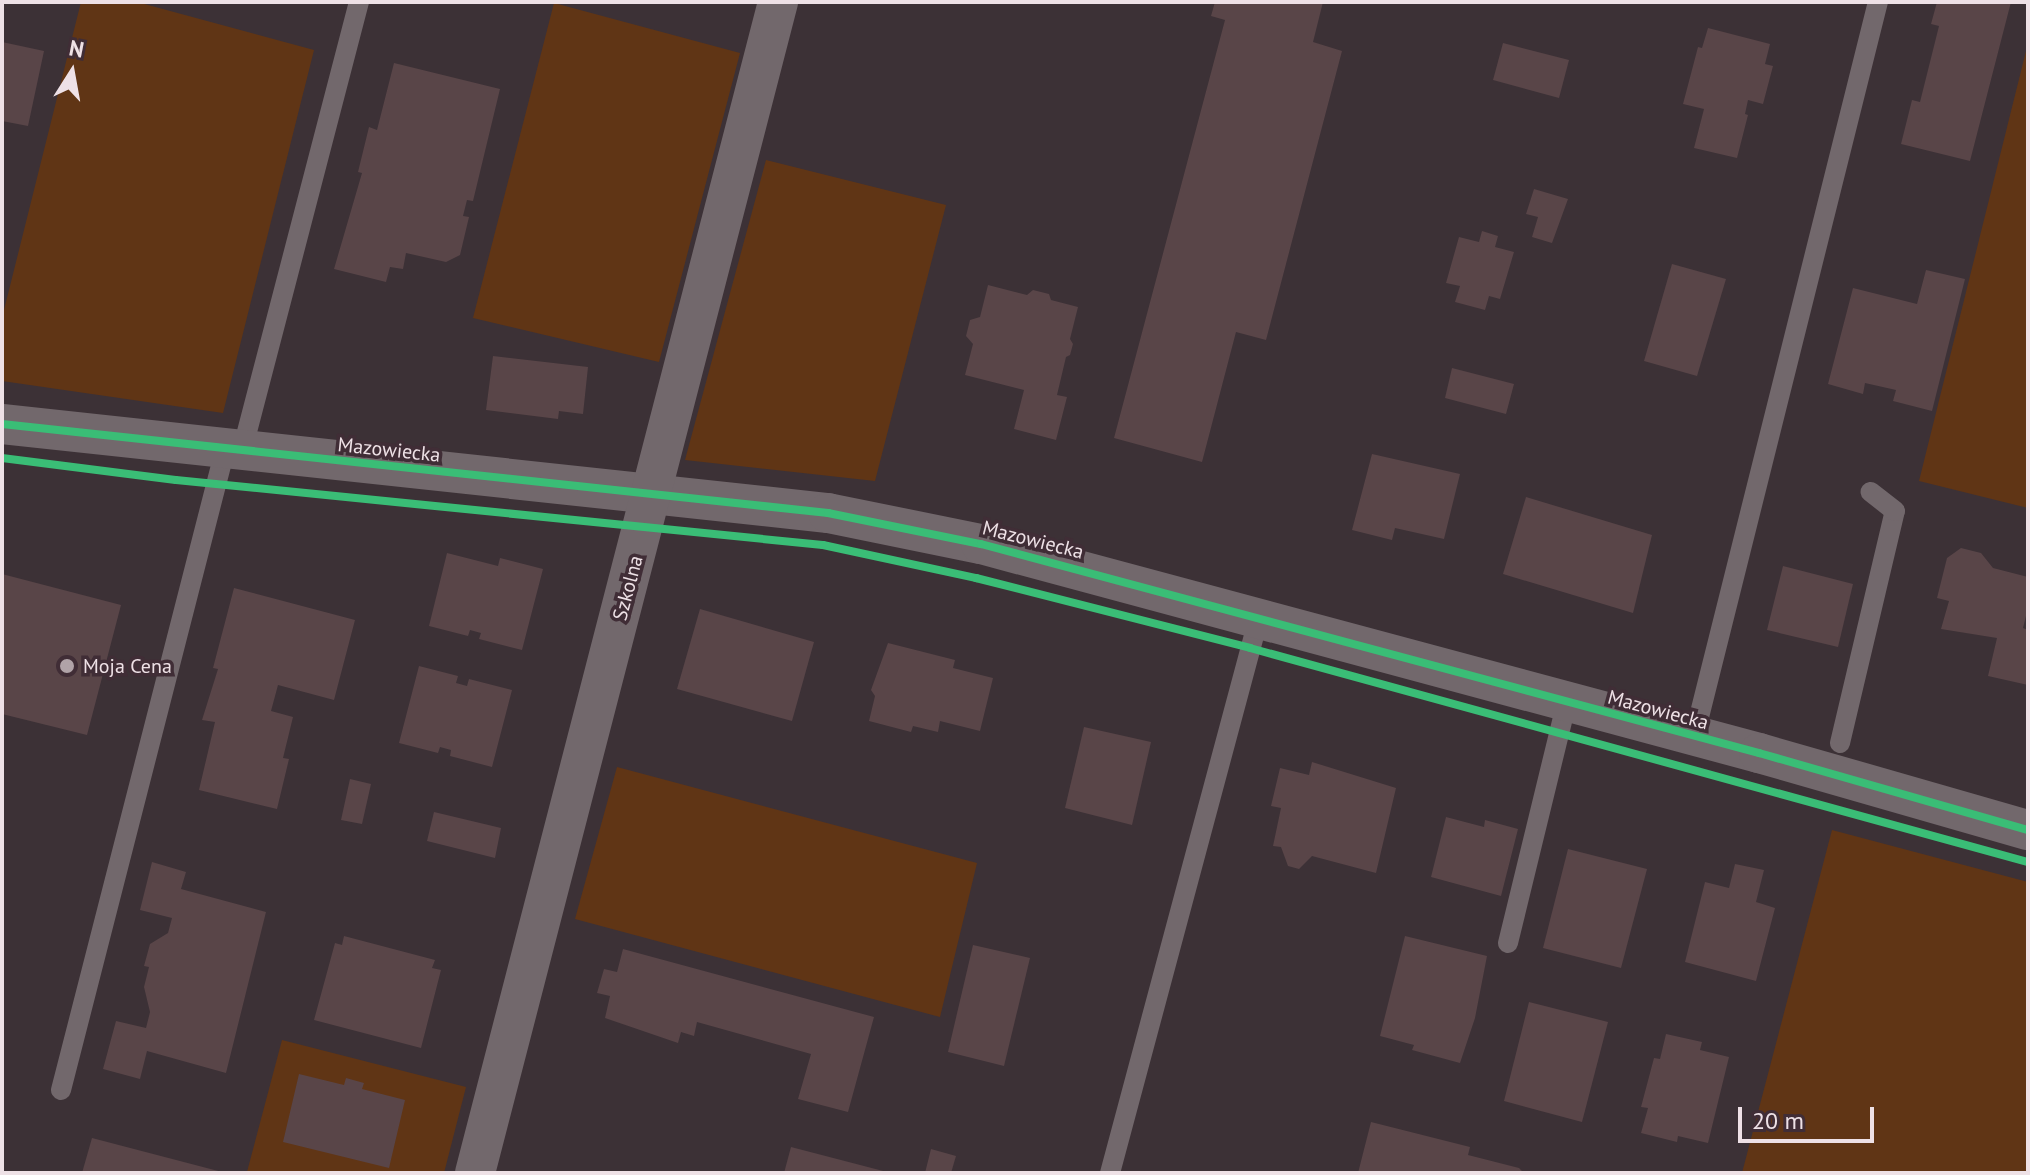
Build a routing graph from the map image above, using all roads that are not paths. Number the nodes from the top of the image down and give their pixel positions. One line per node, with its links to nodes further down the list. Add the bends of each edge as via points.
1 (359, 2): 5 (lane)
2 (778, 2): 7 (street, Szkolna)
3 (1878, 2): 10 (lane)
4 (2, 424): 5 (street, Mazowiecka)
5 (233, 450): 7 (street, Mazowiecka); 14 (lane)
6 (1871, 492): 11 (lane, via 1895,511)
7 (652, 493): 8 (street, Mazowiecka, via 828,513 981,544); 15 (street, Szkolna)
8 (1259, 617): 9 (street, Mazowiecka); 16 (lane)
9 (1567, 701): 10 (street, Mazowiecka); 13 (lane)
10 (1694, 737): 12 (street, Mazowiecka)
11 (1840, 743)
12 (2028, 830)
13 (1508, 943)
14 (61, 1090)
15 (475, 1173)
16 (1110, 1173)

